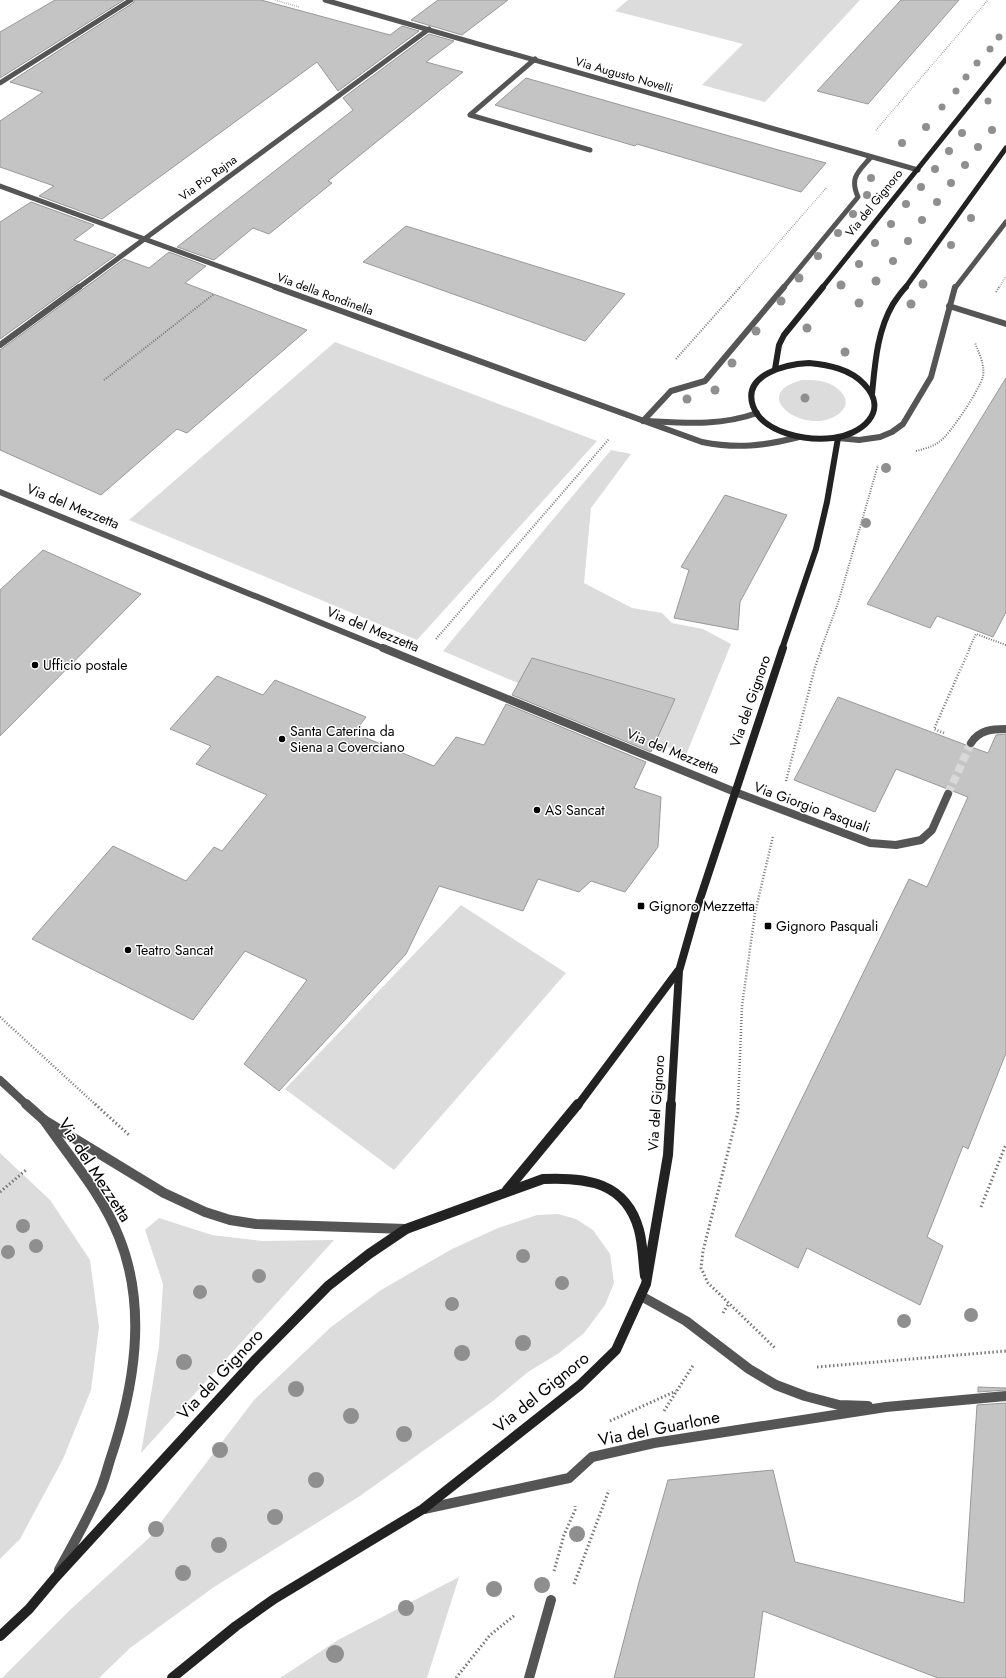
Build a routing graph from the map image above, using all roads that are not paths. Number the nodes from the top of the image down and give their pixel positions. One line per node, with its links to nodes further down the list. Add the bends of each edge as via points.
1 (131, 0): 7 (street)
2 (325, 0): 3 (street, Via Augusto Novelli)
3 (333, 1): 4 (street, Via Augusto Novelli)
4 (429, 29): 5 (street, Via Augusto Novelli); 14 (street, Via Pio Rajna)
5 (535, 59): 9 (street, via 470,115); 10 (street, Via Augusto Novelli)
6 (1006, 59): 11 (main road, Via del Gignoro)
7 (0, 83)
8 (1006, 148): 19 (main road, via 893,304 878,344)
9 (590, 150)
10 (871, 157): 11 (street, Via Augusto Novelli); 21 (street, Via del Gignoro, via 854,178 853,187 858,197 705,381 671,391)
11 (918, 170): 18 (main road, Via del Gignoro, via 784,335 779,345)
12 (0, 186): 14 (street, Via della Rondinella)
13 (1006, 222): 15 (street, via 959,282)
14 (144, 239): 17 (street, Via Pio Rajna); 21 (street, Via della Rondinella)
15 (950, 306): 16 (street); 23 (street, via 931,377 903,424 880,437 859,440)
16 (1006, 324)
17 (0, 345)
18 (775, 369): 19 (main road, via 800,364 829,366 854,376 863,382); 20 (main road, via 763,376 753,387 752,404)
19 (872, 394): 23 (main road, via 875,410 869,422 856,432)
20 (757, 413): 21 (street, Via della Rondinella, via 740,420 714,424); 22 (main road, via 778,430)
21 (643, 421): 22 (street, Via della Rondinella, via 681,437 721,447 769,445)
22 (799, 437): 23 (main road)
23 (838, 438): 27 (main road, Via del Gignoro, via 816,550)
24 (0, 492): 27 (street, Via del Mezzetta)
25 (1006, 729): 26 (street, via 982,732 974,736)
26 (971, 743)
27 (735, 792): 28 (street, Via Giorgio Pasquali, via 870,842 896,845 921,840 932,830); 29 (main road, Via del Gignoro)
28 (948, 794)
29 (679, 970): 32 (main road, Via del Gignoro, via 589,1091); 34 (main road, Via del Gignoro, via 668,1155)
30 (0, 1080): 31 (street, Via del Mezzetta)
31 (44, 1120): 33 (street, Via del Mezzetta, via 164,1193 205,1212 230,1220 283,1225); 39 (street, Via del Mezzetta, via 102,1204 120,1237 131,1270 135,1302 135,1334 130,1381 118,1439 97,1497)
32 (506, 1191): 33 (main road, Via del Gignoro); 34 (main road, Via del Gignoro, via 543,1179 566,1178 602,1185 623,1198 634,1216 639,1231)
33 (406, 1229): 39 (main road, Via del Gignoro, via 328,1286 256,1359)
34 (646, 1284): 35 (main road, Via del Gignoro)
35 (641, 1296): 37 (street, Via del Guarlone, via 686,1321 749,1369 776,1385 839,1405); 38 (main road, Via del Gignoro, via 616,1350 601,1365 580,1385)
36 (1006, 1396): 37 (street, Via del Guarlone)
37 (886, 1407): 38 (street, Via del Guarlone, via 654,1443 592,1457 570,1478)
38 (423, 1509): 42 (main road, Via del Gignoro, via 274,1599)
39 (55, 1578): 41 (main road, Via del Gignoro, via 29,1609)
40 (551, 1600): 43 (street)
41 (0, 1636)
42 (172, 1678)
43 (529, 1678)

